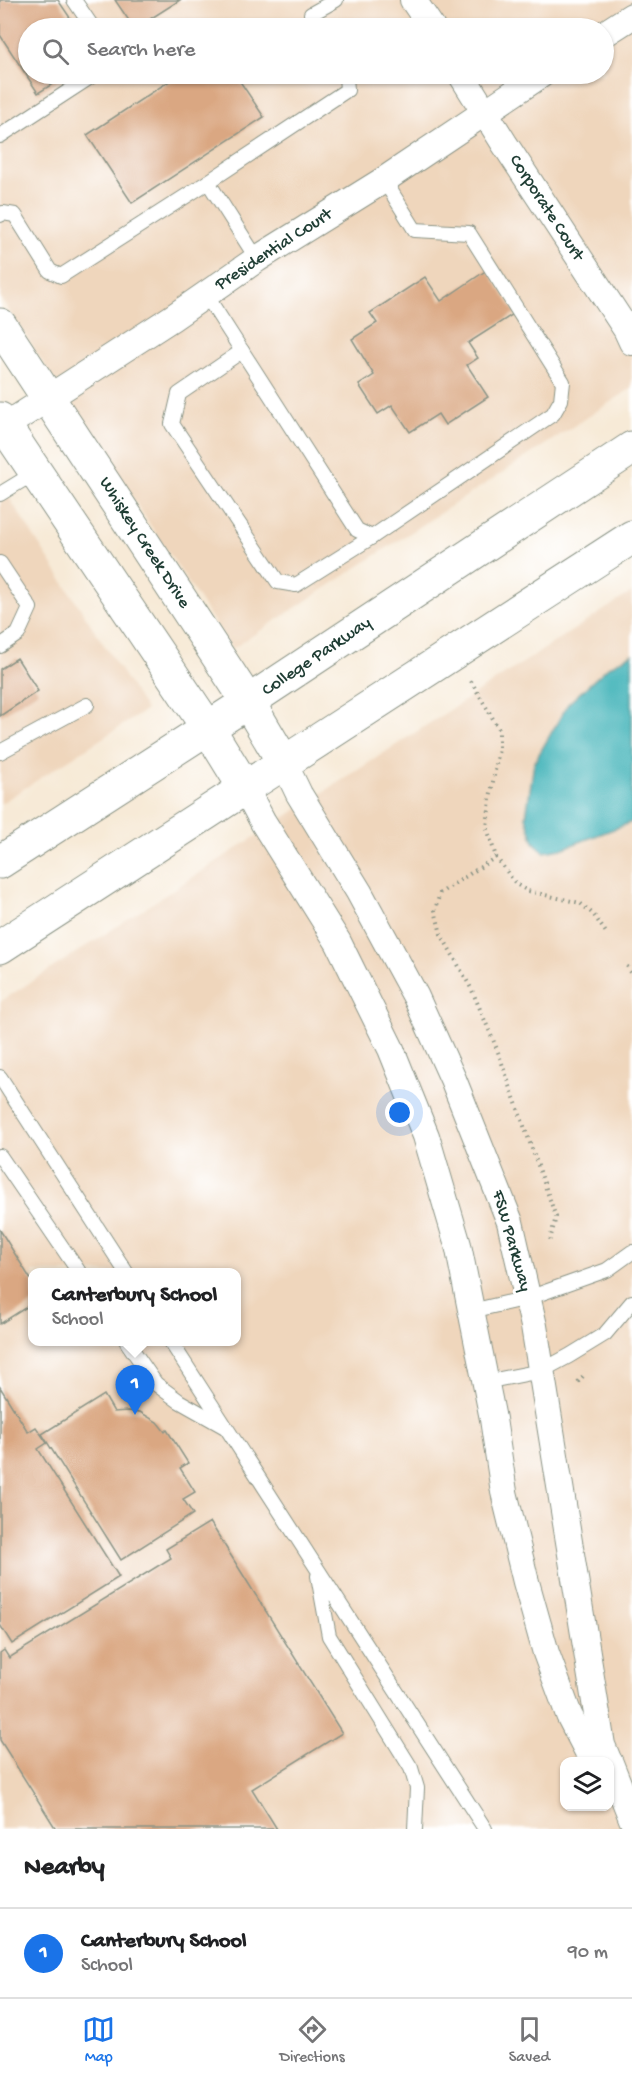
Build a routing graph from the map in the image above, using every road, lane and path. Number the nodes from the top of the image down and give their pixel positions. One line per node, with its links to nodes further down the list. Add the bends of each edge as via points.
1 (74, 0): 5 (lane)
2 (336, 0): 6 (lane, via 311,14)
3 (413, 0): 7 (street)
4 (632, 16): 8 (street)
5 (86, 18)
6 (312, 18)
7 (425, 18)
8 (614, 27)
9 (80, 84): 14 (lane)
10 (347, 84): 16 (lane, via 347,90)
11 (467, 84): 13 (street, Corporate Court)
12 (527, 84): 13 (street, Presidential Court)
13 (485, 111): 15 (street, Presidential Court); 21 (street, Corporate Court)
14 (0, 136)
15 (384, 180): 18 (street, Presidential Court); 28 (lane, via 415,230 469,233 563,382 561,400 553,414)
16 (208, 182): 17 (lane, via 61,276 50,271 15,215); 18 (lane)
17 (0, 215)
18 (257, 259): 19 (street, Presidential Court)
19 (206, 295): 22 (lane); 23 (street, Presidential Court)
20 (0, 325): 23 (main road, Whiskey Creek Drive)
21 (630, 332)
22 (242, 351): 28 (lane, via 357,530); 28 (lane, via 179,394 172,424 278,582 296,585)
23 (48, 397): 24 (street, Presidential Court); 33 (main road, Whiskey Creek Drive)
24 (8, 435): 26 (main road)
25 (632, 448): 33 (main road, College Parkway)
26 (36, 472): 27 (lane); 35 (main road)
27 (0, 494)
28 (372, 537)
29 (632, 537): 37 (main road)
30 (0, 563): 31 (lane, via 30,609 18,634)
31 (0, 646)
32 (471, 681): 39 (path, via 499,729 487,828)
33 (248, 702): 35 (main road, College Parkway); 37 (main road, Whiskey Creek Drive)
34 (87, 705): 36 (lane)
35 (208, 728): 38 (main road); 40 (main road, College Parkway)
36 (0, 752)
37 (284, 763): 38 (main road); 51 (street, FSW Parkway, via 421,1007 510,1222)
38 (245, 788): 42 (main road); 53 (street, via 338,942 391,1049 426,1136 458,1245)
39 (496, 857): 41 (path, via 516,884 528,891 580,903); 47 (path, via 440,893 435,910 441,934 471,988 497,1048 556,1216)
40 (0, 862)
41 (607, 934)
42 (0, 947)
43 (627, 966): 44 (path)
44 (632, 974)
45 (0, 1077): 50 (lane)
46 (0, 1156): 49 (lane)
47 (550, 1240)
48 (632, 1252): 51 (lane, via 607,1270)
49 (76, 1268)
50 (123, 1268)
51 (528, 1298): 53 (lane); 56 (street, FSW Parkway)
52 (632, 1302): 56 (lane, via 604,1334)
53 (471, 1311): 57 (street)
54 (130, 1346): 58 (lane, via 156,1384)
55 (174, 1346): 58 (lane)
56 (541, 1371): 57 (lane); 61 (street, FSW Parkway)
57 (485, 1382): 60 (street, via 504,1492 546,1653 569,1715)
58 (226, 1427): 59 (lane)
59 (317, 1568): 65 (lane, via 329,1636 411,1768 417,1788); 66 (lane)
60 (593, 1757)
61 (607, 1757)
62 (614, 1775): 64 (street, FSW Parkway)
63 (614, 1788): 64 (street, FSW Parkway)
64 (629, 1813)
65 (415, 1829)
66 (485, 1829)

